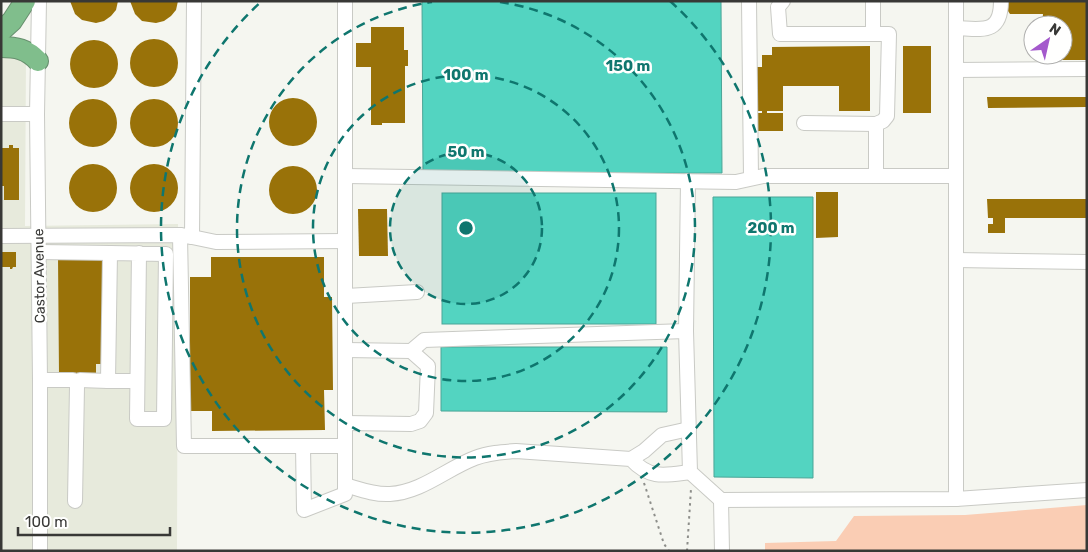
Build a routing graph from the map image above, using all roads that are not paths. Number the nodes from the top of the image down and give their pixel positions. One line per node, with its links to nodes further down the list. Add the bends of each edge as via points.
1 (25, 1): 11 (highway)
2 (39, 1): 14 (street, Castor Avenue)
3 (194, 1): 29 (street)
4 (345, 1): 21 (street)
5 (749, 1): 24 (street)
6 (783, 1): 12 (street, via 778,7 780,34)
7 (873, 1): 12 (street)
8 (956, 1): 10 (street)
9 (1001, 1): 10 (street, via 1001,14 993,26 986,29)
10 (956, 28): 16 (street)
11 (1, 31)
12 (873, 34): 20 (street, via 889,34 887,116)
13 (1, 47): 14 (highway, via 26,50)
14 (38, 61): 18 (street, Castor Avenue)
15 (1087, 69): 16 (street)
16 (956, 70): 23 (street)
17 (1, 114): 18 (street)
18 (37, 114): 28 (street, Castor Avenue)
19 (804, 123): 20 (street)
20 (876, 124): 22 (street)
21 (346, 176): 25 (street); 30 (street)
22 (876, 176): 23 (street); 24 (street)
23 (956, 176): 35 (street)
24 (751, 178): 25 (street, via 736,182)
25 (688, 181): 39 (street)
26 (152, 235): 28 (street); 29 (street); 34 (street)
27 (1, 236): 28 (street)
28 (38, 236): 31 (street, Castor Avenue)
29 (186, 236): 30 (street, via 216,242); 48 (street, via 184,446)
30 (345, 241): 38 (street)
31 (39, 252): 32 (street); 42 (street, Castor Avenue)
32 (110, 253): 33 (street); 43 (street)
33 (139, 253): 34 (street); 44 (street)
34 (153, 254): 44 (street, via 166,254 164,420 137,419)
35 (956, 260): 36 (street); 54 (street)
36 (1087, 262)
37 (417, 292): 38 (street)
38 (346, 296): 40 (street)
39 (686, 330): 41 (street, via 424,340); 47 (street)
40 (346, 350): 41 (street); 46 (street)
41 (411, 350): 46 (street, via 428,366 424,418 416,424)
42 (40, 380): 45 (street); 57 (street, Castor Avenue)
43 (108, 381): 44 (street); 45 (street)
44 (137, 381)
45 (76, 382): 56 (street)
46 (346, 423): 49 (street)
47 (689, 429): 50 (street, via 662,434); 51 (street)
48 (303, 446): 49 (street); 52 (street, via 304,510 345,494)
49 (345, 446): 52 (street)
50 (634, 462): 51 (street, via 655,475); 52 (street, via 499,452 474,458 403,492 377,494)
51 (690, 472): 55 (street)
52 (345, 485)
53 (1087, 490): 54 (street)
54 (956, 499): 55 (street)
55 (721, 500): 58 (street)
56 (75, 501)
57 (40, 551)
58 (722, 551)

